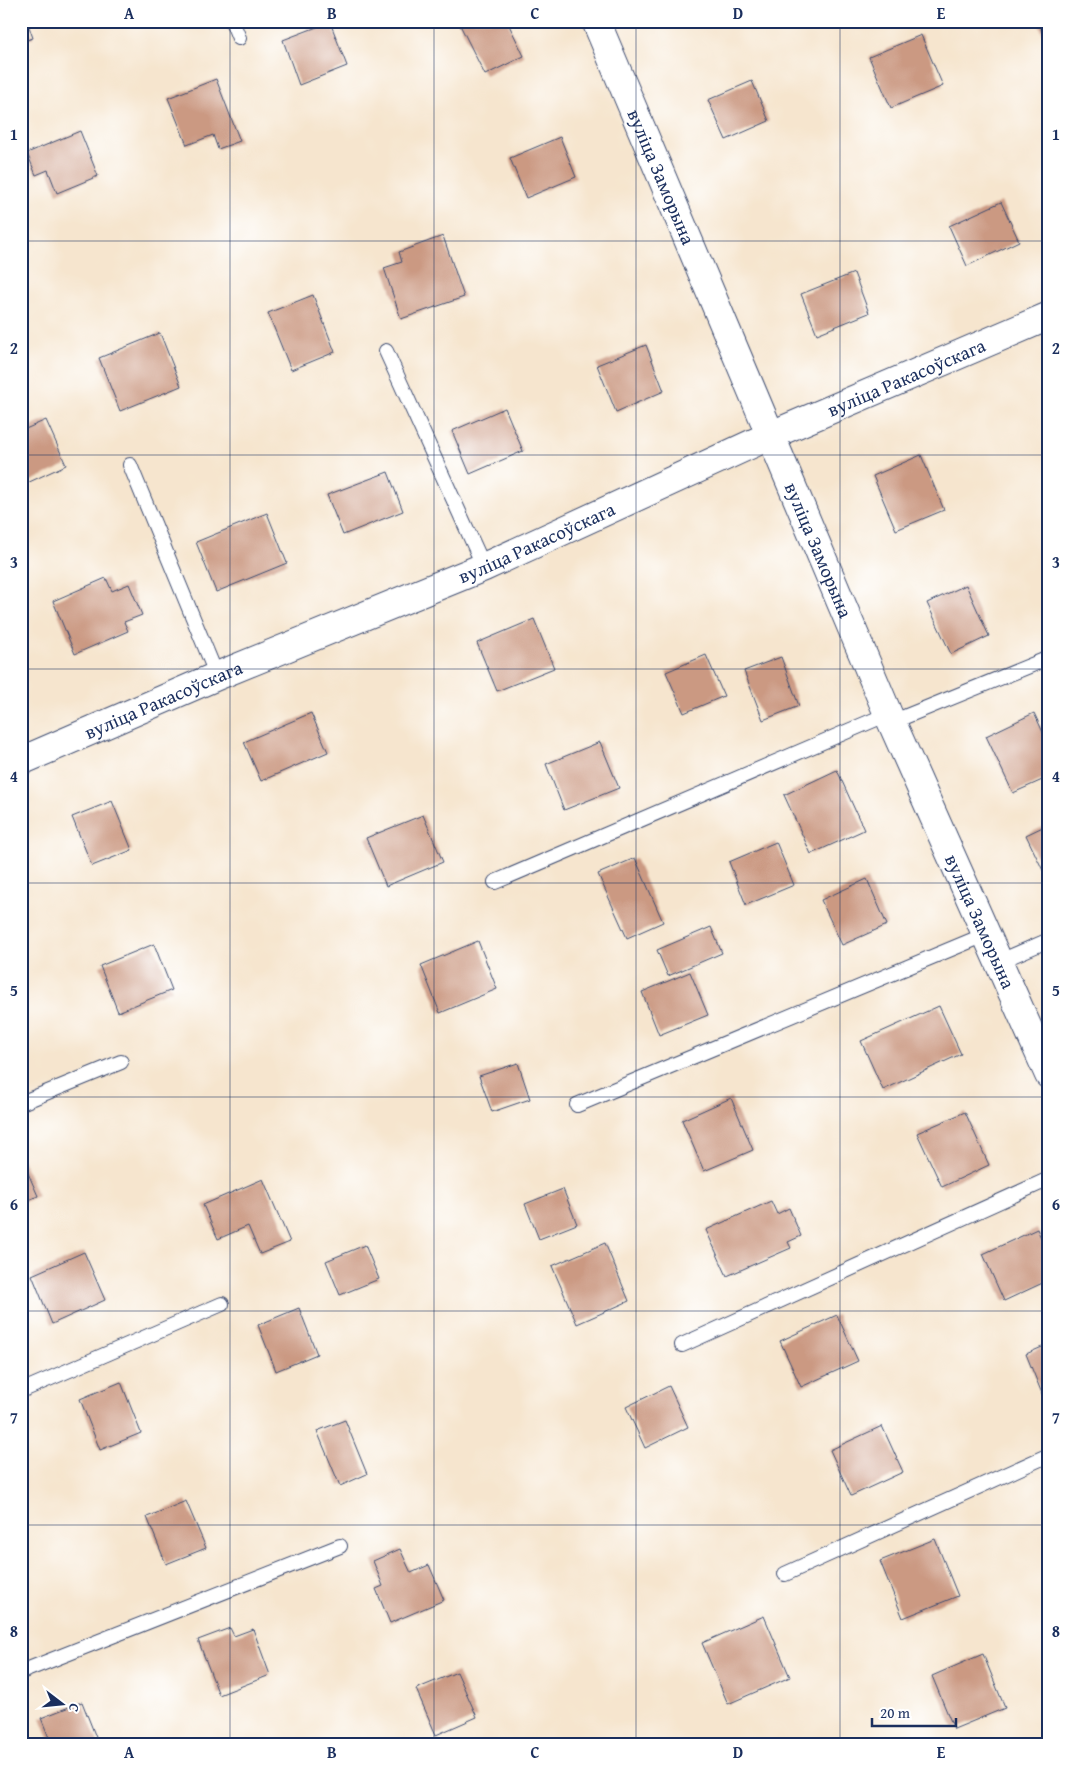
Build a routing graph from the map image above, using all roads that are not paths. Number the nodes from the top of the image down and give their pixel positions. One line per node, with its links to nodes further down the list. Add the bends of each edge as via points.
1 (232, 21): 3 (lane)
2 (596, 21): 6 (street, вуліца Заморына)
3 (239, 38)
4 (1049, 316): 6 (street, вуліца Ракасоўскага)
5 (386, 351): 8 (lane)
6 (769, 436): 8 (street, вуліца Ракасоўскага); 11 (street, вуліца Заморына)
7 (130, 465): 10 (lane)
8 (484, 567): 10 (street, вуліца Ракасоўскага)
9 (1049, 658): 11 (lane)
10 (217, 676): 12 (street, вуліца Ракасоўскага)
11 (890, 718): 13 (lane); 14 (street, вуліца Заморына)
12 (21, 760)
13 (496, 882)
14 (987, 934): 16 (street, вуліца Заморына); 20 (lane)
15 (1049, 940): 16 (lane)
16 (998, 962): 18 (street, вуліца Заморына)
17 (121, 1062): 19 (lane)
18 (1049, 1075)
19 (21, 1103)
20 (577, 1105)
21 (1049, 1179): 23 (lane)
22 (222, 1304): 24 (lane)
23 (682, 1345)
24 (21, 1391)
25 (1049, 1455): 27 (lane)
26 (340, 1546): 28 (lane)
27 (785, 1574)
28 (21, 1672)

